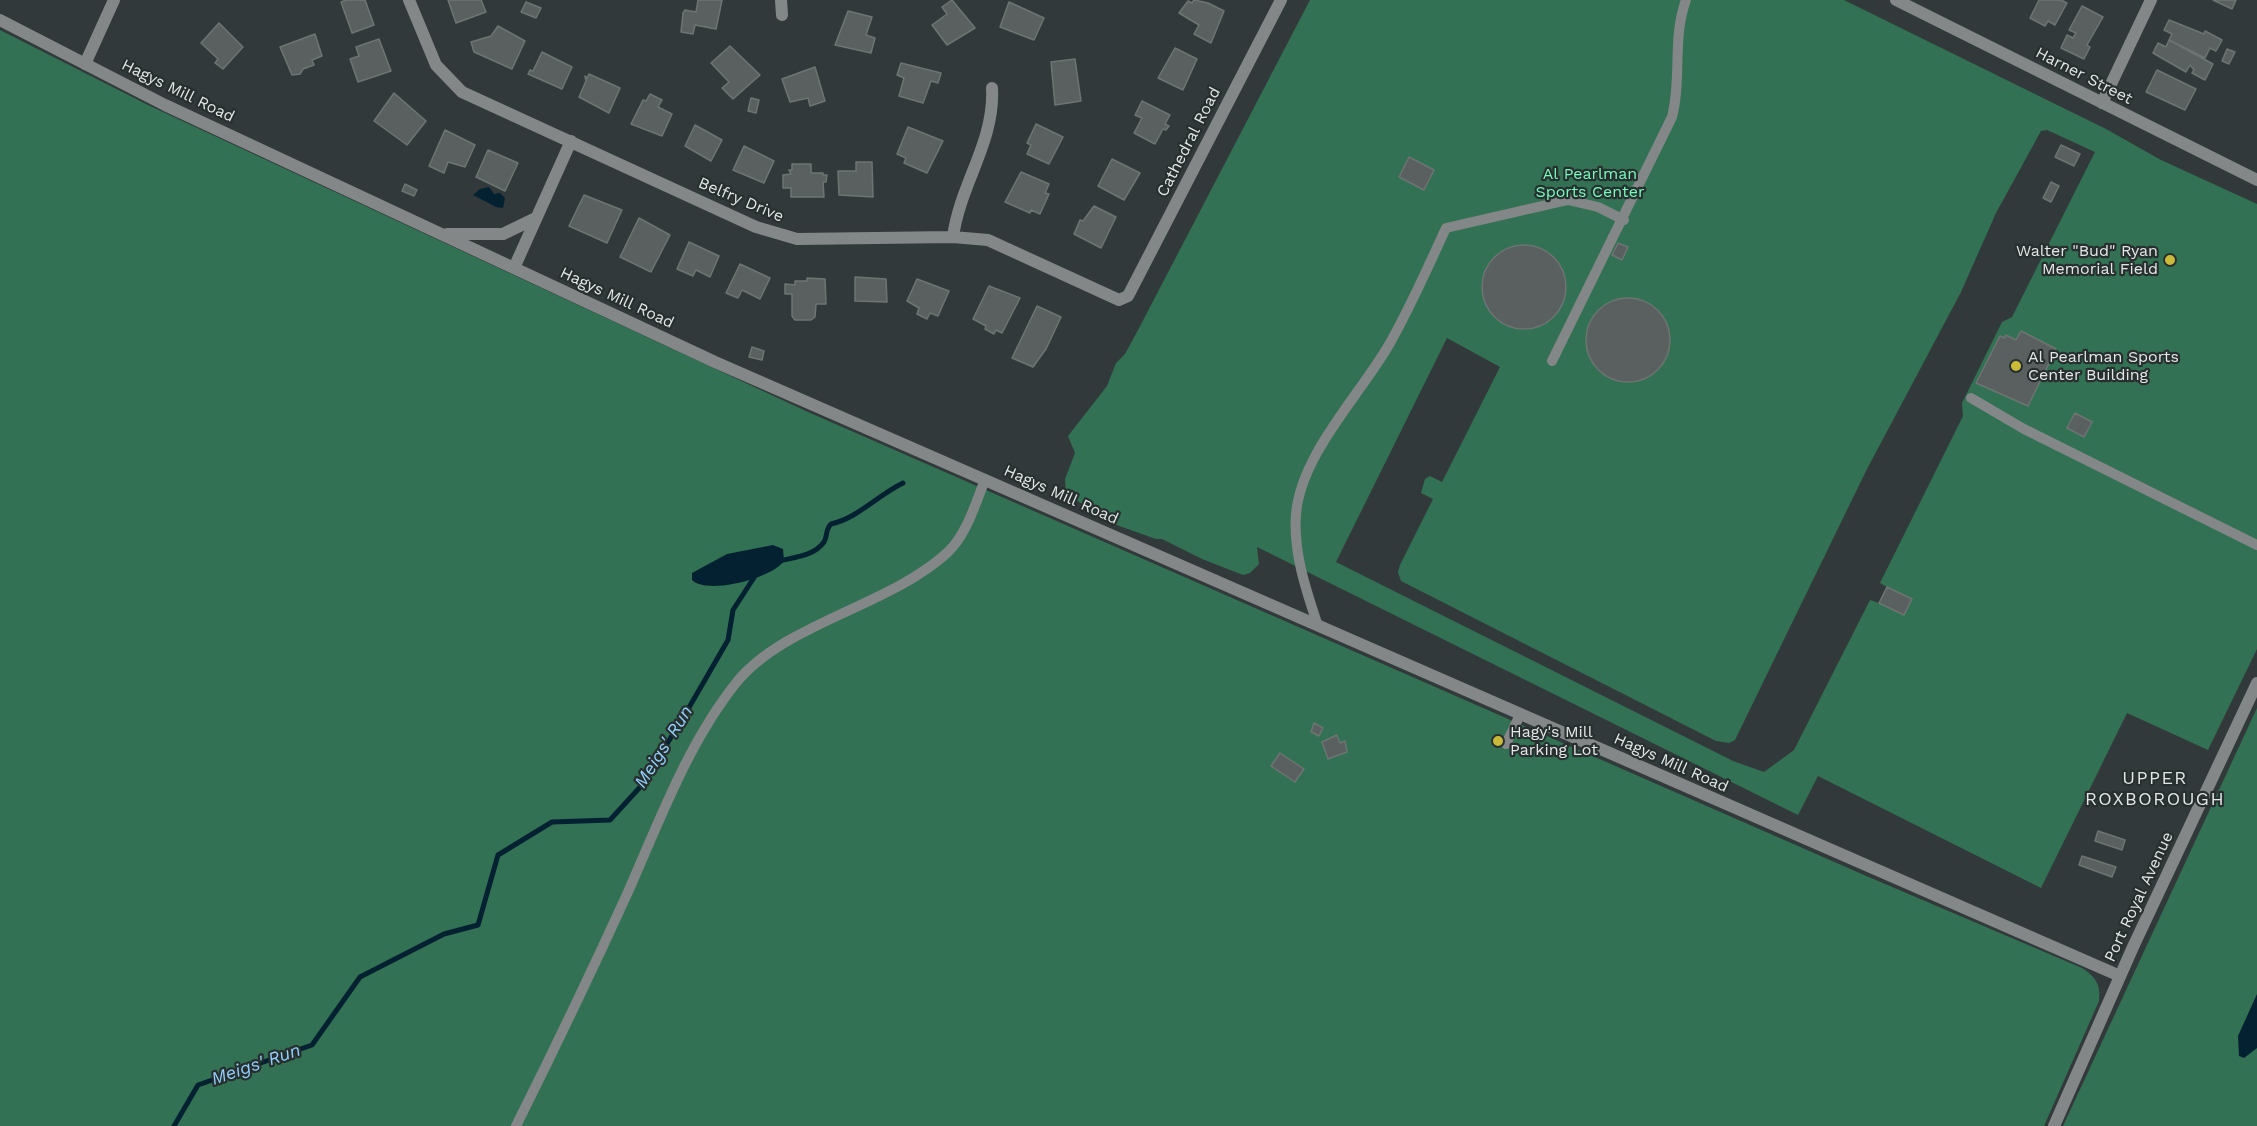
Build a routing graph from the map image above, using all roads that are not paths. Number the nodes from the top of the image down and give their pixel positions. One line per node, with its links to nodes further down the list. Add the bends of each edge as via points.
1 (114, 0): 10 (street)
2 (409, 0): 13 (street, Belfry Drive, via 430,55 452,84)
3 (782, 0): 8 (street)
4 (1281, 0): 20 (street, Cathedral Road)
5 (1686, 0): 16 (lane, via 1678,35 1678,85 1672,117)
6 (1896, 0): 12 (street, Harner Street)
7 (2151, 0): 12 (street)
8 (782, 15)
9 (0, 20): 10 (street, Hagys Mill Road)
10 (85, 64): 17 (street, Hagys Mill Road)
11 (992, 88): 18 (street, via 989,130 958,207)
12 (2102, 103): 14 (street, Harner Street)
13 (571, 141): 15 (street); 18 (street, Belfry Drive, via 782,236)
14 (2257, 180)
15 (537, 217): 17 (street, via 503,234); 19 (street)
16 (1624, 220): 21 (lane); 25 (lane, via 1591,205 1568,200 1446,228 1389,345 1338,418 1300,494 1296,530 1299,554)
17 (443, 234): 19 (street, Hagys Mill Road)
18 (953, 237): 20 (street, Belfry Drive, via 976,237 998,243 1119,300)
19 (514, 268): 23 (street, Hagys Mill Road, via 747,376)
20 (1125, 299)
21 (1552, 361)
22 (1971, 398): 24 (lane, via 2024,429)
23 (986, 480): 25 (street, Hagys Mill Road); 30 (lane, via 966,528 948,551 906,580 777,647 750,668 718,707 664,811)
24 (2257, 545)
25 (1318, 626): 27 (street, Hagys Mill Road)
26 (2257, 683): 29 (street, Port Royal Avenue)
27 (1520, 715): 28 (lane); 29 (street, Hagys Mill Road)
28 (1506, 744)
29 (2120, 976): 31 (street, Port Royal Avenue)
30 (516, 1126)
31 (2054, 1126)

